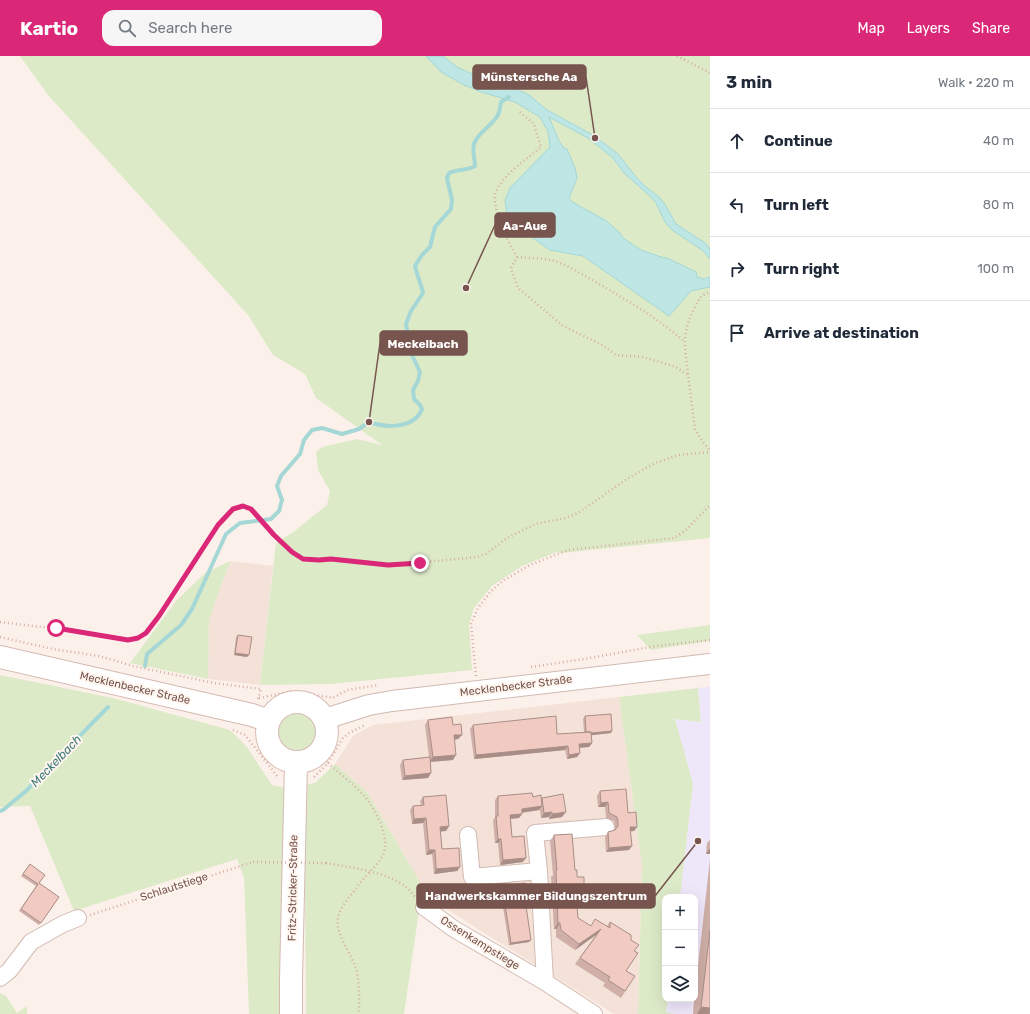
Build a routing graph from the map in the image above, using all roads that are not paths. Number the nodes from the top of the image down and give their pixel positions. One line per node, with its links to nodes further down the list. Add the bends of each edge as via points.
1 (0, 657): 4 (main road, Mecklenbecker Straße)
2 (710, 664): 3 (street, Mecklenbecker Straße, via 392,701 369,705)
3 (325, 719): 4 (main road, via 308,704 297,702 286,704 276,711); 5 (main road, via 328,731 326,743 318,754 308,760)
4 (269, 721): 5 (main road, via 269,743 275,753 284,760)
5 (296, 762): 13 (main road, Fritz-Stricker-Straße)
6 (606, 827): 8 (street, via 535,833)
7 (468, 835): 8 (street, via 472,877)
8 (539, 871): 12 (street)
9 (424, 907): 12 (street, Ossenkampstiege, via 454,929)
10 (78, 918): 11 (street, via 31,942 9,971)
11 (0, 978)
12 (545, 982): 14 (street, Ossenkampstiege)
13 (292, 1014)
14 (594, 1014)

